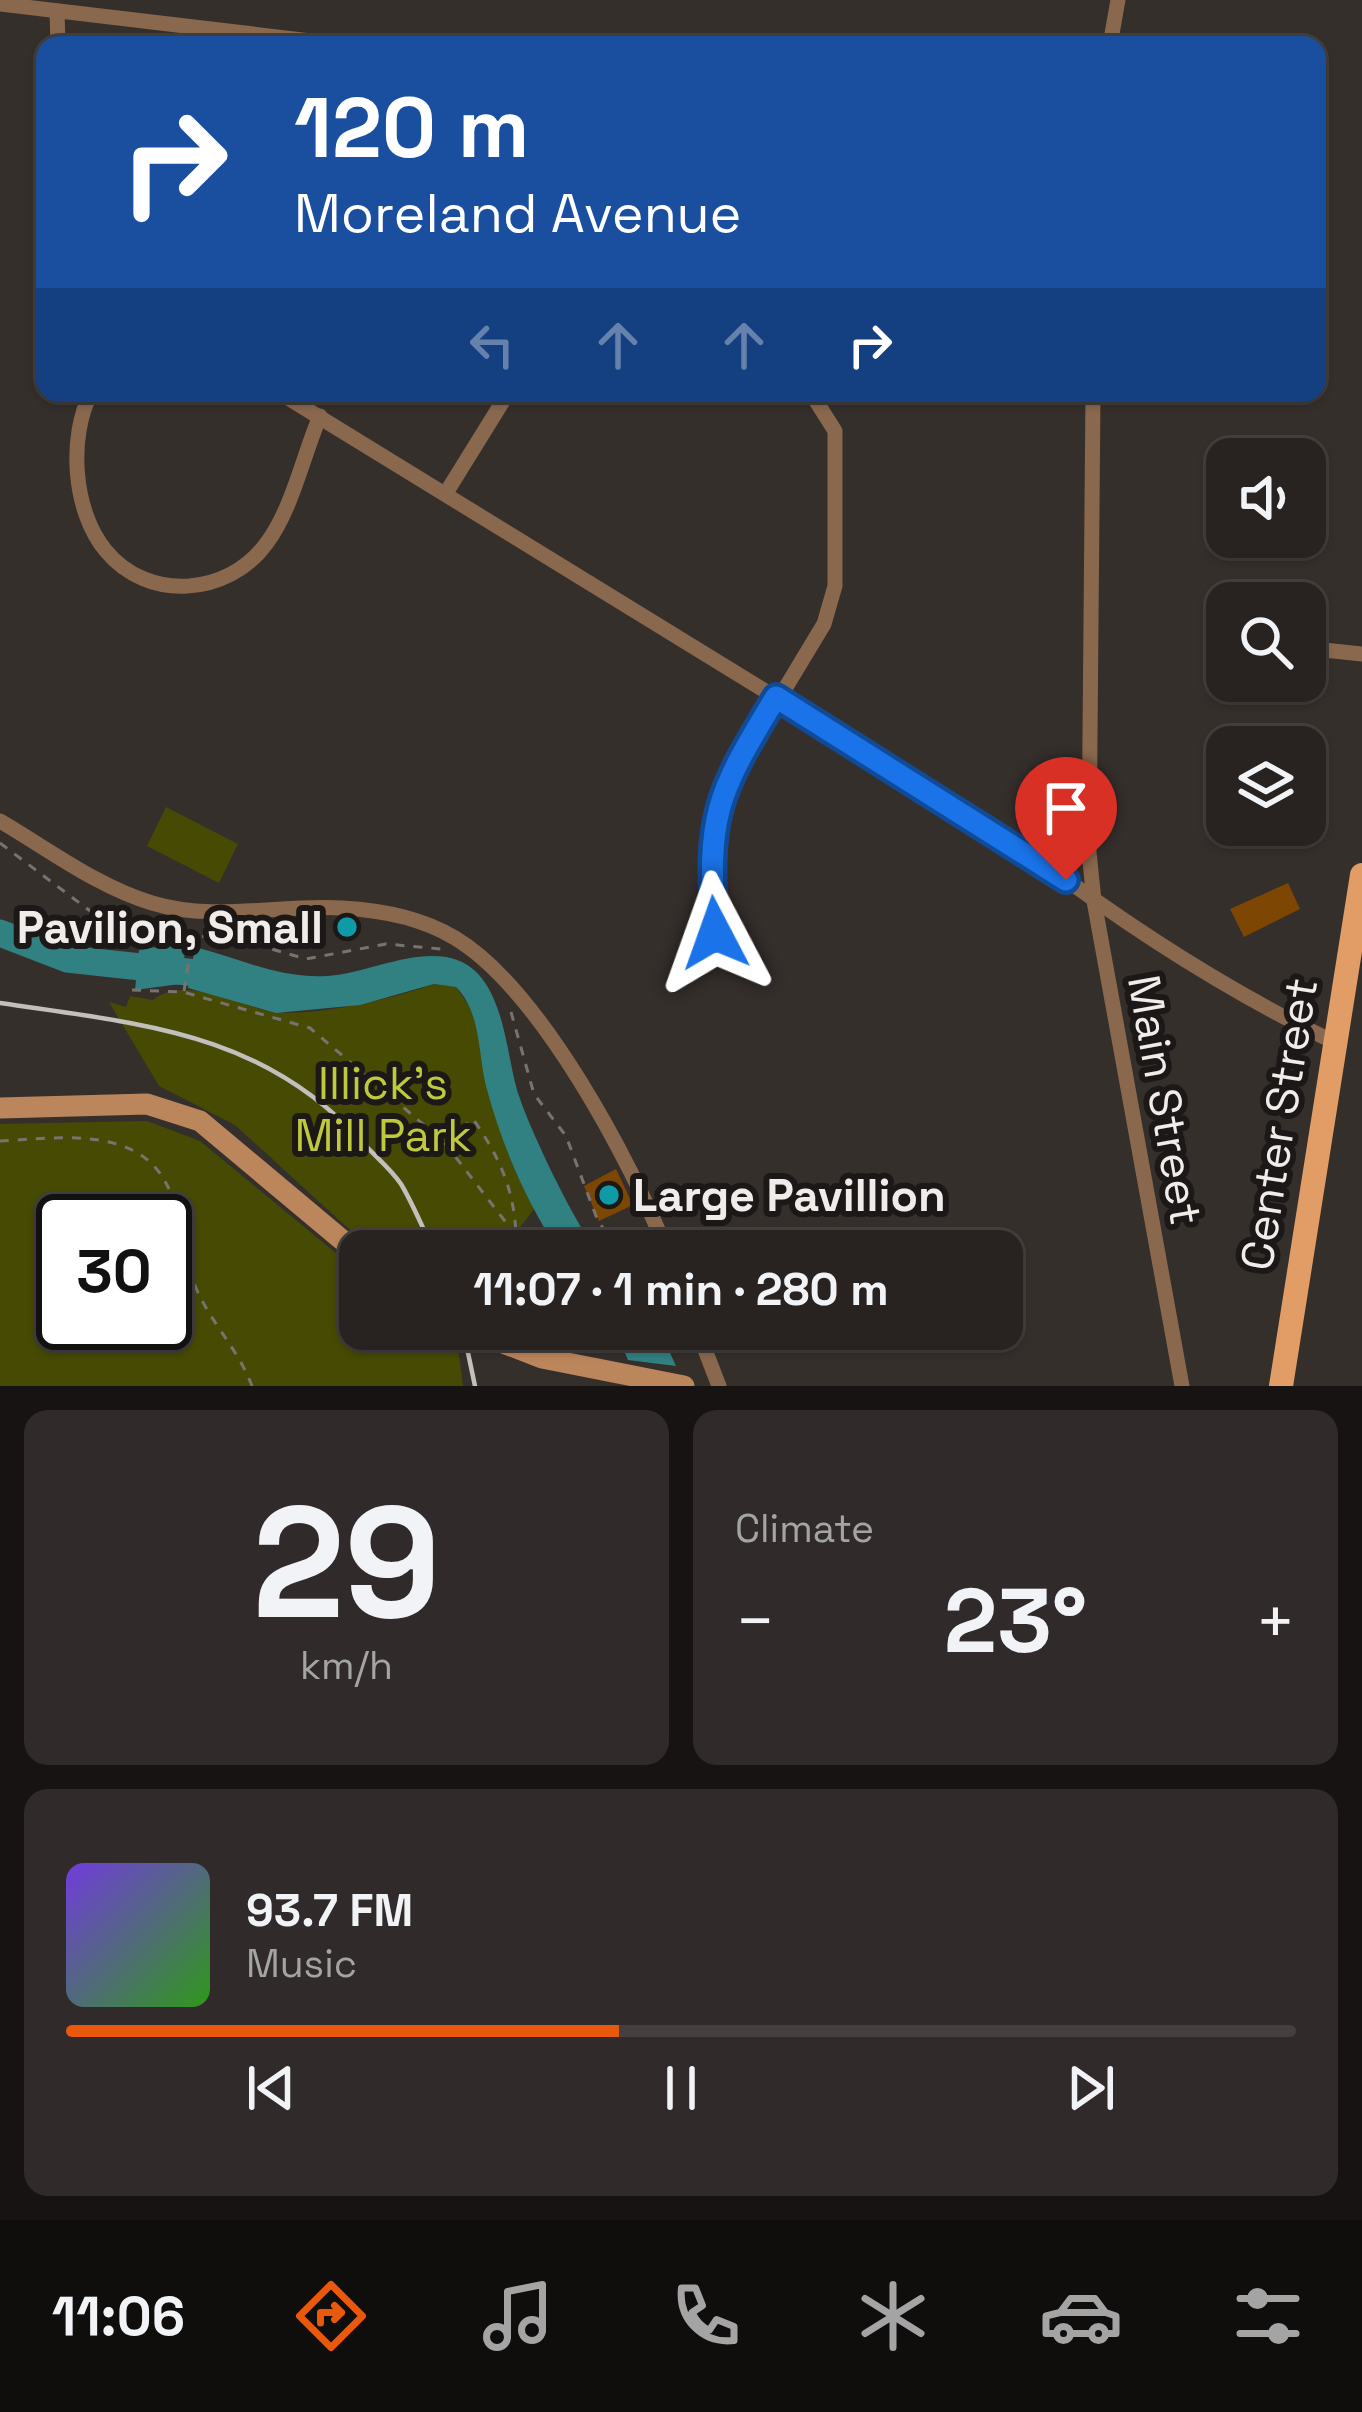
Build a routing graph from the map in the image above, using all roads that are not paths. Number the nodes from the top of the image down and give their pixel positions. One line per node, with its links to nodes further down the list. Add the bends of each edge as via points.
1 (1118, 0): 6 (street)
2 (0, 4): 3 (street)
3 (57, 11): 4 (street); 5 (street)
4 (58, 36)
5 (269, 36)
6 (1112, 36)
7 (88, 402): 12 (street, via 77,442 92,527 122,567 172,587 228,575 267,543)
8 (296, 402): 12 (street)
9 (502, 402): 13 (street)
10 (817, 402): 16 (street, via 835,431 835,586 824,624)
11 (1093, 402): 19 (street, Main Street, via 1087,818)
12 (320, 416): 13 (street)
13 (446, 493): 16 (street)
14 (1326, 650): 15 (street)
15 (1362, 654)
16 (776, 697): 19 (street); 20 (street, via 716,814)
17 (0, 821): 23 (street, via 152,903 219,913 383,913 459,940 549,1039 611,1134)
18 (1362, 875): 21 (main road, Center Street)
19 (1094, 901): 21 (street); 29 (street, Main Street)
20 (715, 933)
21 (1334, 1042): 30 (main road, Center Street)
22 (0, 1108): 24 (street, via 147,1104 200,1121)
23 (657, 1230)
24 (339, 1237)
25 (521, 1350): 27 (street)
26 (701, 1350): 28 (street)
27 (684, 1386)
28 (719, 1386)
29 (1182, 1386)
30 (1281, 1386)

